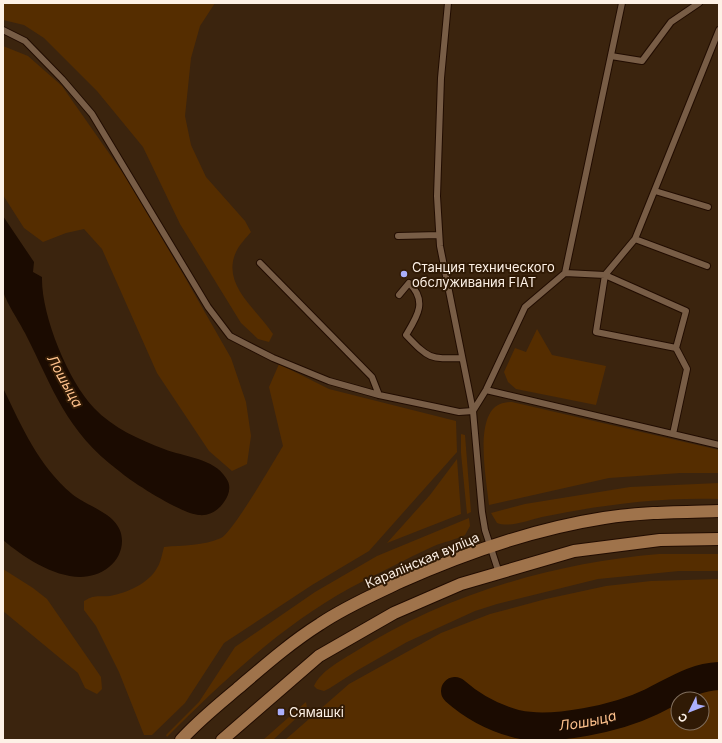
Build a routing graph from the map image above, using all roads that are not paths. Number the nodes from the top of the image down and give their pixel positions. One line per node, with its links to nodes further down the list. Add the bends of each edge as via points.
1 (448, 3): 9 (lane, via 439,141)
2 (622, 3): 6 (lane)
3 (699, 3): 6 (lane, via 671,22 642,61)
4 (3, 30): 20 (lane, via 25,41 92,114 208,307 230,336 273,358 329,381)
5 (719, 30): 7 (lane)
6 (611, 56): 14 (lane)
7 (655, 191): 8 (lane); 11 (lane)
8 (708, 207)
9 (439, 235): 10 (lane); 18 (lane)
10 (398, 236)
11 (635, 239): 13 (lane); 15 (lane)
12 (260, 263): 20 (lane, via 372,377)
13 (707, 266)
14 (565, 273): 15 (lane); 19 (lane, via 525,307)
15 (605, 275): 17 (lane, via 686,311); 17 (lane, via 596,332)
16 (399, 295): 18 (lane, via 409,283 417,294 420,306 418,318 406,335 436,359)
17 (676, 348): 22 (lane, via 687,369)
18 (462, 358): 21 (lane)
19 (486, 390): 21 (lane); 22 (lane)
20 (379, 395): 21 (lane, via 459,412)
21 (472, 411): 26 (lane, via 482,512)
22 (673, 434): 23 (lane)
23 (719, 445)
24 (719, 511): 26 (main road, Каралінская вуліца, via 666,512 605,518 538,532)
25 (719, 539): 27 (main road, via 660,540 574,551)
26 (490, 546): 27 (lane); 28 (main road, Каралінская вуліца, via 434,567 375,594 319,624 279,653)
27 (499, 573): 29 (main road, via 461,584 401,610 318,656)
28 (181, 740)
29 (222, 740)

